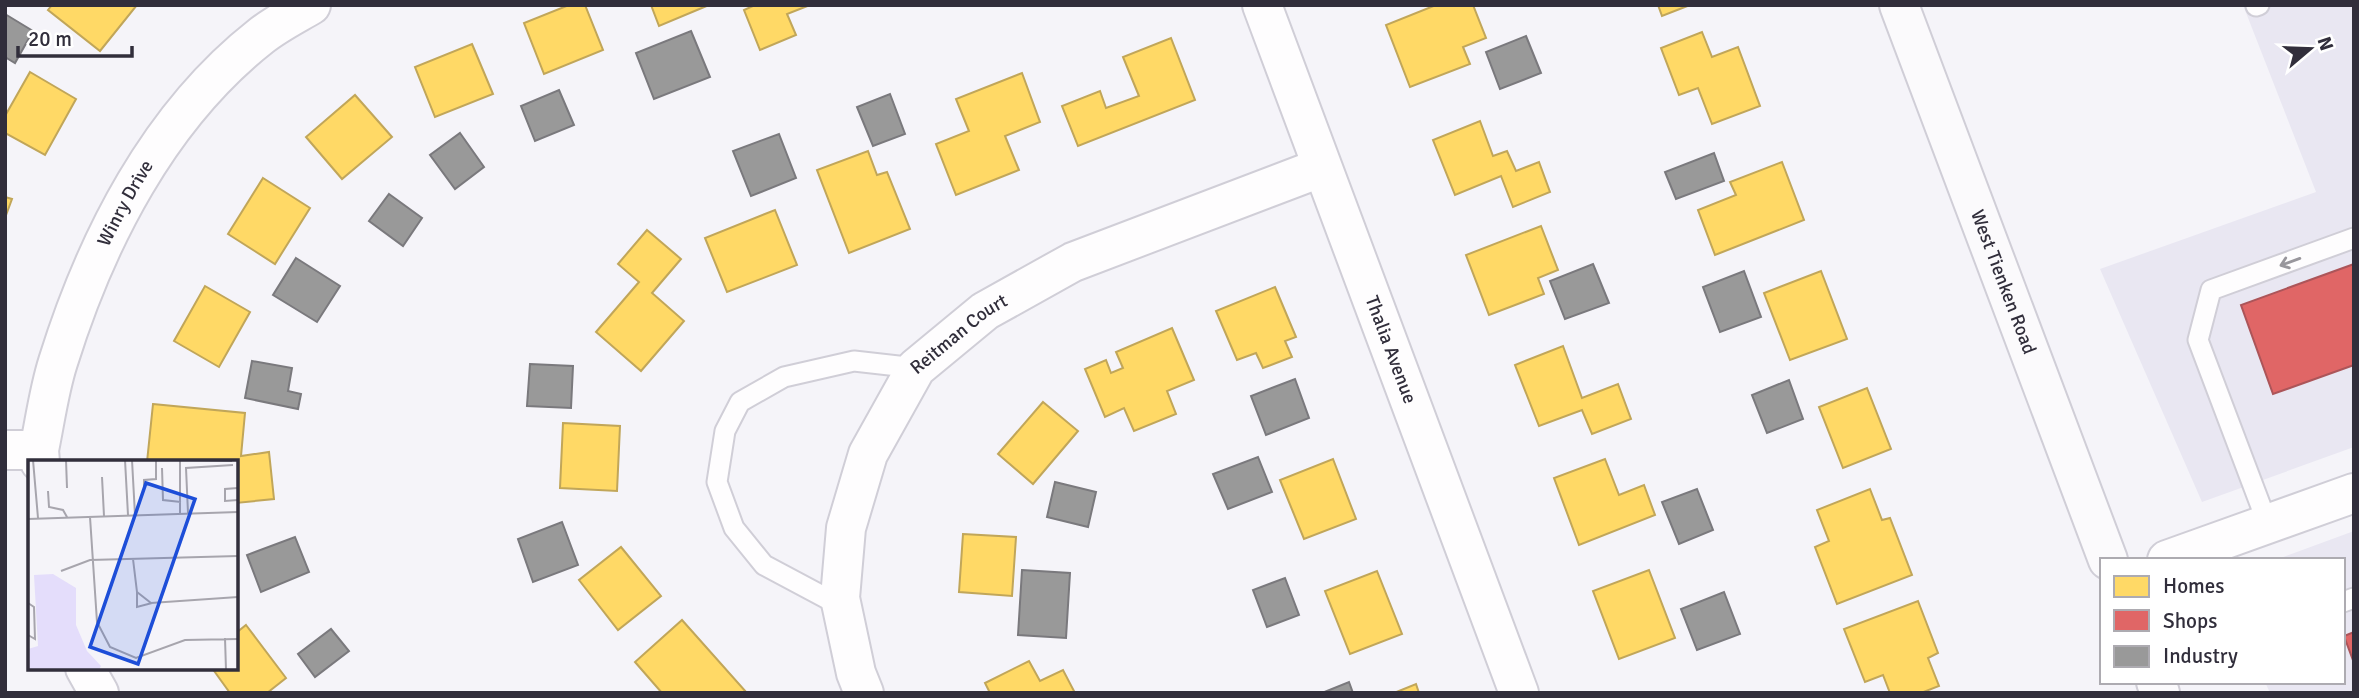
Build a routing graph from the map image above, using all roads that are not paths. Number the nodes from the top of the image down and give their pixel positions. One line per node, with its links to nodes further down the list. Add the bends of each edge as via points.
1 (311, 5): 7 (street, Winry Drive, via 262,35 206,86 144,168 94,264)
2 (1262, 5): 4 (street, Thalia Avenue)
3 (1899, 5): 10 (main road, West Tienken Road)
4 (1320, 168): 6 (street, Reitman Court, via 1073,262 985,311); 16 (street, Thalia Avenue)
5 (2354, 239): 9 (lane, one-way to 9, via 2211,290 2198,340)
6 (916, 368): 12 (street, Reitman Court, via 868,454 846,528); 12 (lane, via 854,361 784,377 740,402 725,431 717,482 734,528 764,565)
7 (28, 454)
8 (2354, 493): 9 (street)
9 (2269, 525): 11 (street)
10 (2107, 558)
11 (2173, 558)
12 (842, 607): 15 (street, Reitman Court)
13 (86, 670): 14 (street)
14 (99, 693)
15 (864, 693)
16 (1519, 693)

